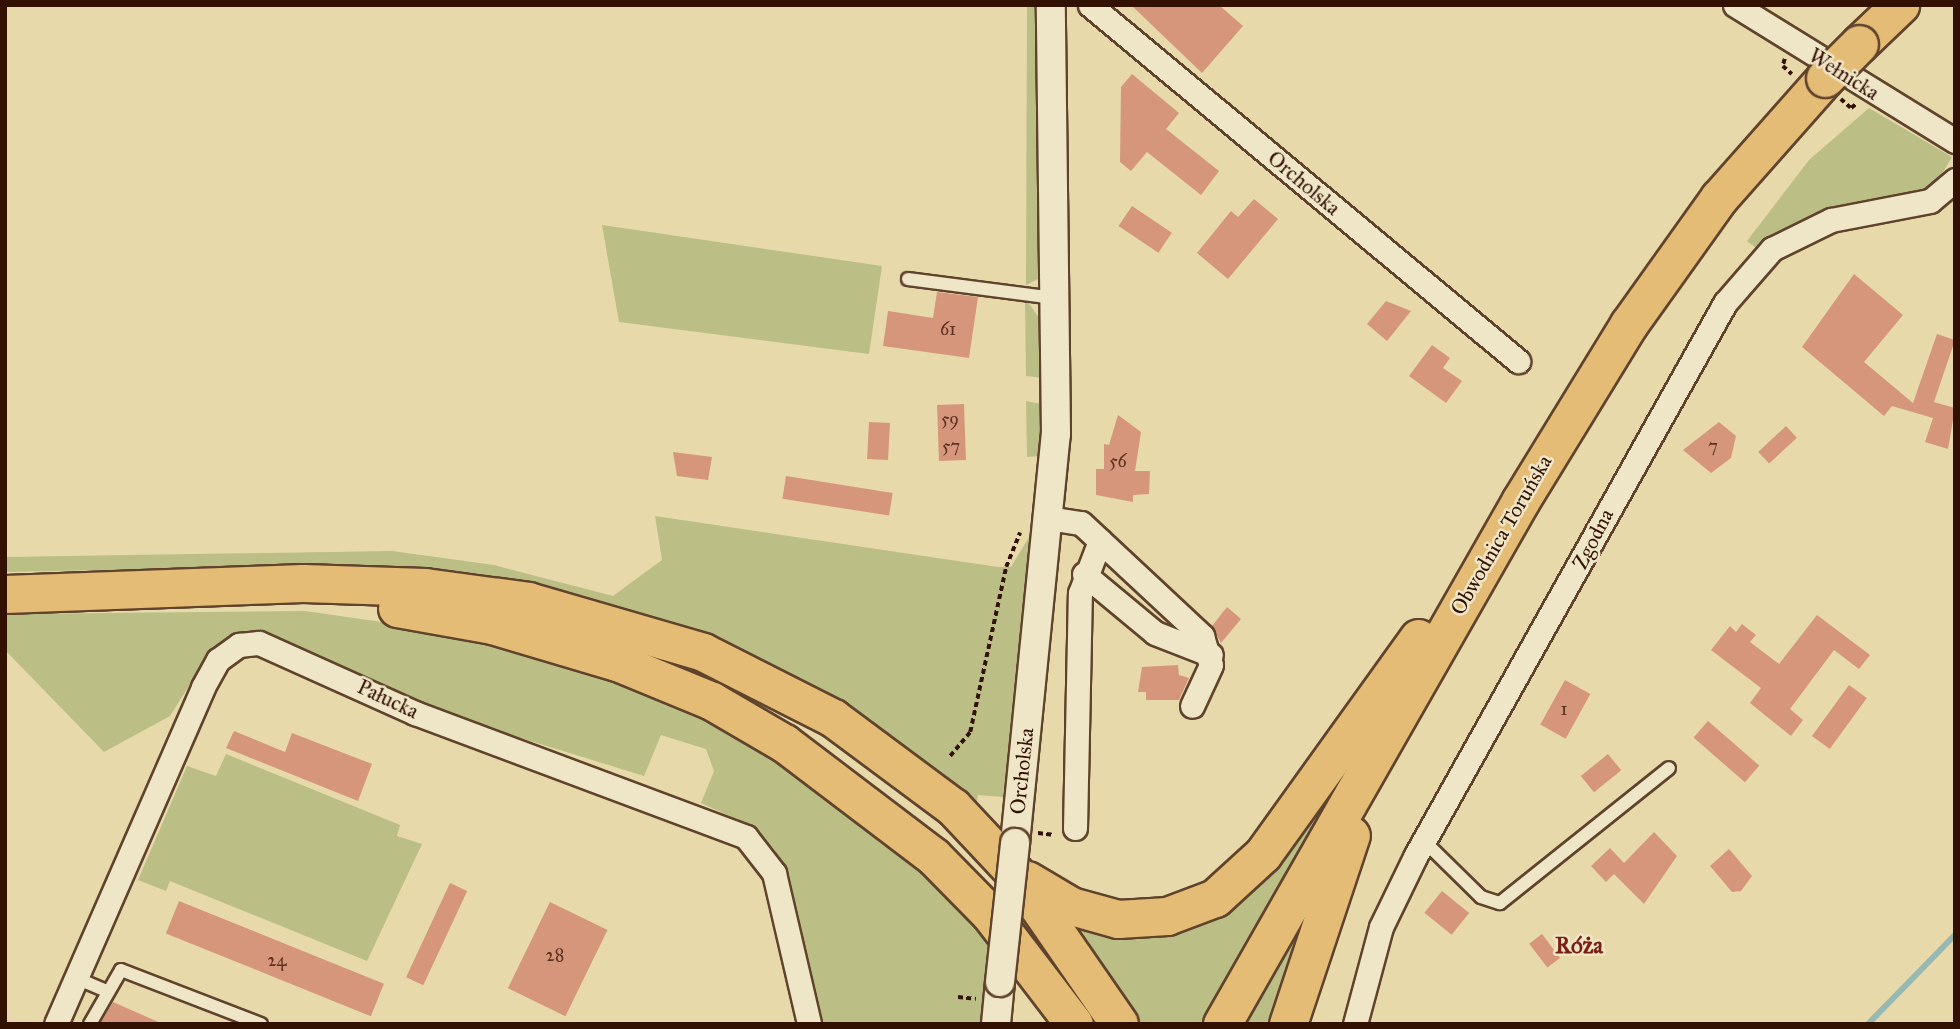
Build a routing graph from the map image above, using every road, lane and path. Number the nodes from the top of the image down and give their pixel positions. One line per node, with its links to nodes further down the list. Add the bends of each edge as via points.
1 (1051, 5): 10 (street, Orcholska)
2 (1090, 5): 11 (street, Orcholska)
3 (1735, 5): 7 (street, Wełnicka)
4 (1900, 5): 6 (main road, Obwodnica Toruńska, bridge, via 1859,44)
5 (1788, 54): 6 (path, via 1783,66)
6 (1811, 78): 12 (main road, Obwodnica Toruńska, via 1670,262)
7 (1955, 141)
8 (1955, 180): 24 (street, Zgodna, via 1930,201 1831,220 1772,249 1751,267 1622,481)
9 (908, 279): 10 (lane)
10 (1054, 298): 13 (street, Orcholska, via 1056,434)
11 (1518, 361)
12 (1521, 500): 19 (main road, Obwodnica Toruńska); 25 (main road, via 1263,854 1224,892 1167,916 1108,918 1050,896)
13 (1036, 521): 14 (street, via 1076,520); 21 (path, via 1006,566 970,732); 25 (street, Orcholska)
14 (1100, 541): 15 (street); 18 (street, via 1202,636)
15 (1083, 574): 18 (street, via 1155,633); 23 (street)
16 (215, 590): 17 (main road); 25 (main road, via 319,583 460,591 528,601 703,652 768,680 854,732 953,807); 34 (main road, via 482,622 617,662 712,701 815,763 919,844 990,914)
17 (5, 594)
18 (1211, 655): 20 (street)
19 (1431, 656): 36 (main road, Obwodnica Toruńska); 37 (main road, via 1340,861)
20 (1192, 706)
21 (950, 756)
22 (1669, 768): 24 (lane, via 1500,903 1482,897)
23 (1070, 832): 25 (path)
24 (1424, 841): 38 (street, Zgodna, via 1381,927)
25 (1016, 844): 29 (street, Orcholska, bridge); 35 (main road)
26 (76, 978): 27 (lane); 30 (street, Pałucka); 33 (street, Pałucka, via 203,687 218,660 239,645 259,643 415,713 746,837 774,873)
27 (104, 990): 31 (lane); 32 (lane, via 121,970)
28 (958, 997): 29 (path)
29 (994, 1002)
30 (56, 1024)
31 (90, 1024)
32 (261, 1024)
33 (809, 1024)
34 (1074, 1024)
35 (1119, 1024)
36 (1222, 1024)
37 (1288, 1024)
38 (1355, 1024)

